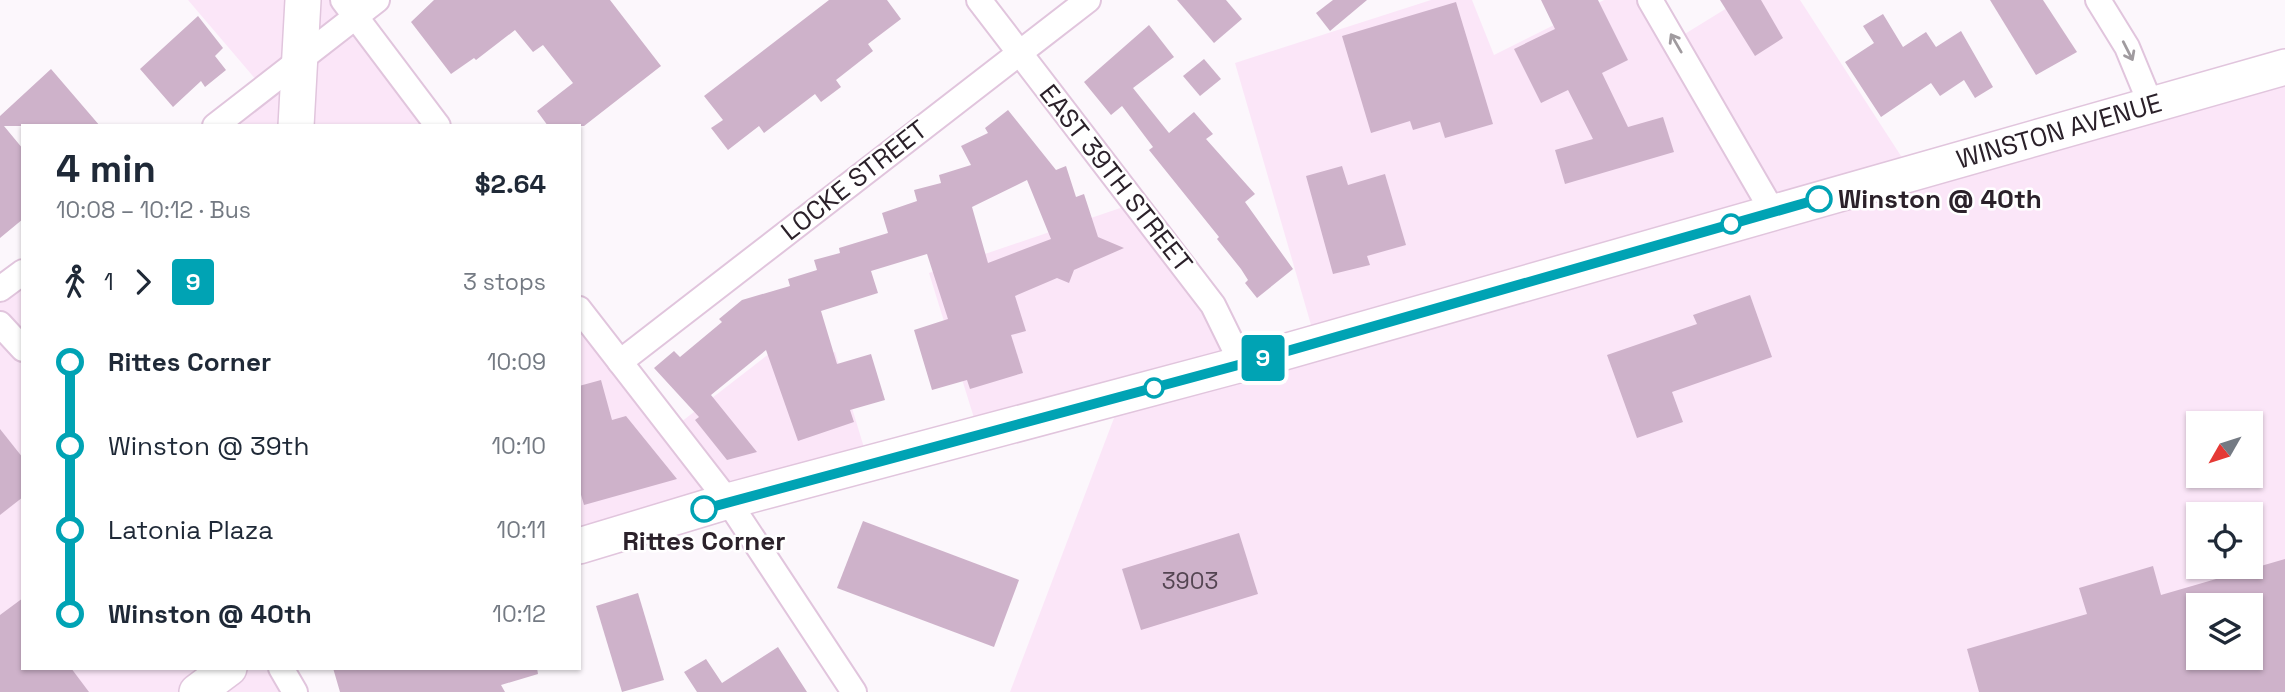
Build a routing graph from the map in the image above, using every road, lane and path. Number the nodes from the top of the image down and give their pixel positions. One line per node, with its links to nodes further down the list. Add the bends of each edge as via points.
1 (303, 0): 9 (main road)
2 (377, 0): 7 (street)
3 (978, 0): 8 (street, EAST 39TH STREET)
4 (1088, 0): 8 (street, LOCKE STREET)
5 (1650, 0): 15 (street, one-way to 5)
6 (2098, 0): 11 (street, one-way to 11, via 2127,47)
7 (349, 8): 9 (street); 14 (street)
8 (1019, 53): 21 (street, LOCKE STREET); 22 (street, EAST 39TH STREET, via 1213,305)
9 (300, 59): 12 (street); 13 (main road)
10 (2285, 67): 11 (main road, WINSTON AVENUE)
11 (2151, 105): 15 (main road, WINSTON AVENUE)
12 (218, 124)
13 (296, 124)
14 (436, 124)
15 (1773, 212): 22 (main road, WINSTON AVENUE)
16 (21, 273): 17 (street)
17 (0, 289)
18 (581, 312): 21 (street)
19 (0, 324): 20 (street)
20 (21, 347)
21 (621, 362): 23 (street)
22 (1242, 364): 23 (main road, WINSTON AVENUE)
23 (728, 501): 24 (main road, WINSTON AVENUE); 29 (street)
24 (581, 545)
25 (226, 670): 27 (main road)
26 (282, 670): 28 (street)
27 (197, 692)
28 (295, 692)
29 (854, 692)

